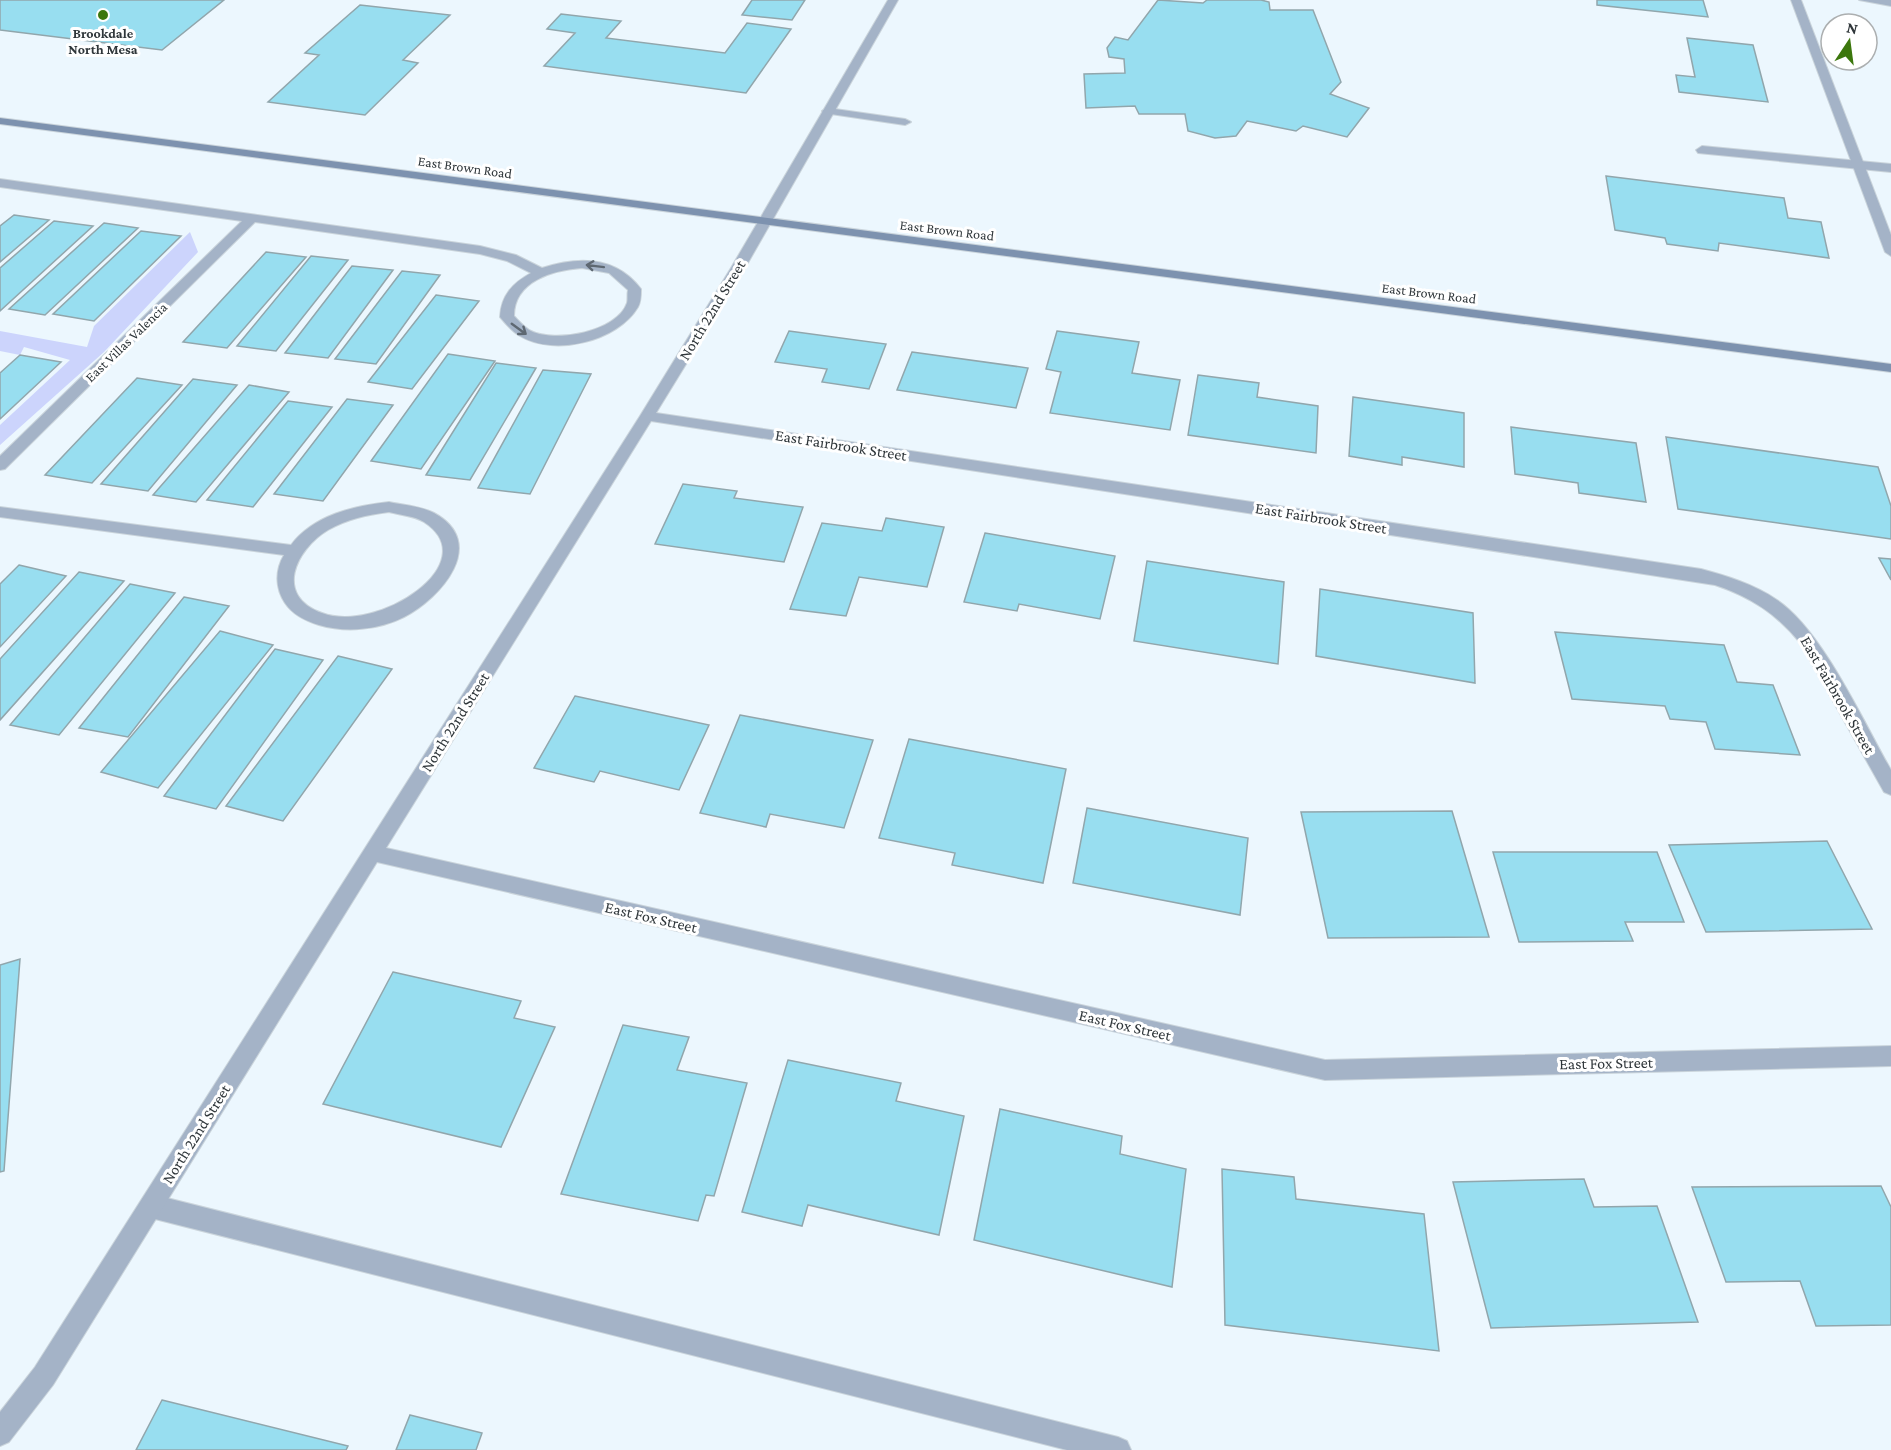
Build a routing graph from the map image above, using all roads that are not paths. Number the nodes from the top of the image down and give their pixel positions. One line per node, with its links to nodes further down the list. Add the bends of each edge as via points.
1 (893, 0): 5 (street, North 22nd Street)
2 (1796, 0): 9 (street)
3 (1864, 0): 4 (street)
4 (1891, 3)
5 (828, 111): 7 (street); 13 (street, North 22nd Street)
6 (0, 121): 13 (main road, East Brown Road)
7 (905, 122)
8 (1702, 150): 9 (street)
9 (1858, 164): 10 (street); 14 (street)
10 (1891, 168)
11 (0, 183): 12 (street)
12 (252, 218): 15 (street, via 480,250 515,259); 18 (street, East Villas Valencia)
13 (764, 221): 16 (main road, East Brown Road); 17 (street, North 22nd Street)
14 (1891, 252)
15 (542, 272): 15 (street, one-way to 15, via 509,297 507,317 522,333 551,341 586,338 616,326 633,307 634,287 618,272 590,265)
16 (1891, 368)
17 (647, 416): 21 (street, East Fairbrook Street, via 1701,575 1737,585 1766,598 1790,616 1808,639); 22 (street, North 22nd Street)
18 (0, 465)
19 (0, 512): 20 (street)
20 (294, 551): 20 (street, via 285,571 285,590 294,606 312,618 363,623 417,603 437,585 448,567 452,548 447,531 434,518 414,509 388,507 334,519 311,533)
21 (1891, 787)
22 (373, 853): 23 (street, East Fox Street, via 1325,1070); 24 (street, North 22nd Street)
23 (1891, 1056)
24 (151, 1206): 25 (street, North 22nd Street, via 44,1376); 26 (street)
25 (0, 1433)
26 (1118, 1450)

